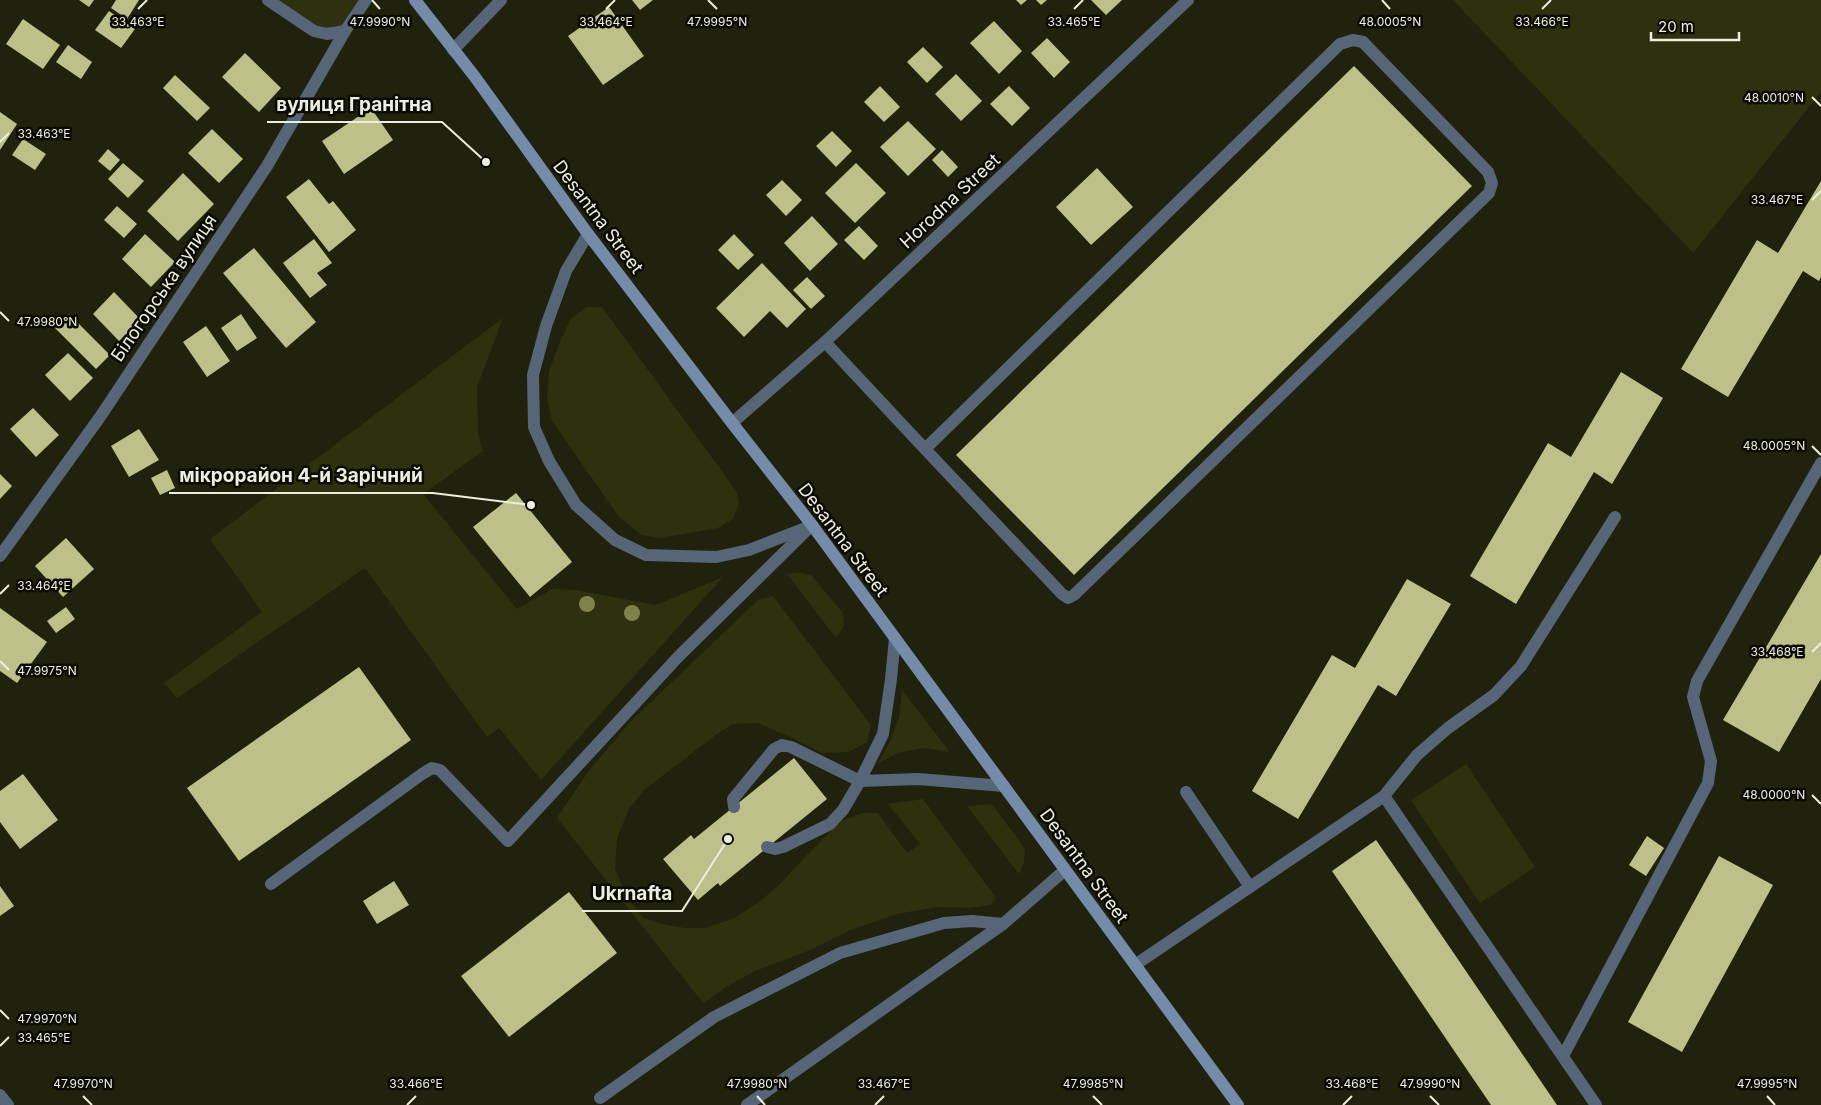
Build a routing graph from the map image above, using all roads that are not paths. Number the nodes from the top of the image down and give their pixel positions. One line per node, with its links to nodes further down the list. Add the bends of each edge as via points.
1 (268, 0): 6 (street, via 314,31 326,34)
2 (366, 0): 6 (street, Білогорська вулиця)
3 (415, 0): 7 (main road, Desantna Street)
4 (501, 0): 7 (street)
5 (1188, 0): 9 (street, Horodna Street)
6 (345, 32): 15 (street, Білогорська вулиця, via 267,166 100,417)
7 (454, 50): 8 (main road, Desantna Street)
8 (588, 234): 10 (main road, Desantna Street); 14 (street, via 566,271 533,375 534,427 549,461 576,505 615,540 646,555 716,557 749,550)
9 (825, 342): 10 (street, Horodna Street); 11 (street)
10 (732, 423): 14 (main road, Desantna Street)
11 (925, 449): 11 (street, via 1340,44 1353,40 1363,42 1488,172 1492,183 1489,193 1068,598)
12 (1821, 463): 28 (street, via 1697,681 1693,697 1712,761 1708,782)
13 (1615, 517): 20 (street, via 1521,666 1494,694 1417,755)
14 (812, 525): 16 (main road, Desantna Street); 24 (street, via 678,657 508,841 440,770 432,768)
15 (0, 556)
16 (894, 638): 17 (street, via 883,734); 18 (main road, Desantna Street)
17 (860, 781): 18 (street, via 918,779); 21 (street, via 782,745 774,749 733,799); 22 (street, via 843,810 830,824 783,847)
18 (1004, 786): 23 (main road, Desantna Street)
19 (1186, 792): 25 (street)
20 (1384, 796): 25 (street); 28 (street)
21 (734, 807)
22 (767, 847)
23 (1065, 870): 26 (street); 27 (main road, Desantna Street)
24 (271, 884)
25 (1250, 887): 27 (street)
26 (1003, 924): 30 (street, via 972,921 944,924 840,953 714,1017); 32 (street)
27 (1135, 965): 33 (main road, Desantna Street)
28 (1563, 1056): 34 (street)
29 (0, 1095): 31 (street)
30 (600, 1098)
31 (8, 1105)
32 (747, 1105)
33 (1238, 1105)
34 (1596, 1105)

